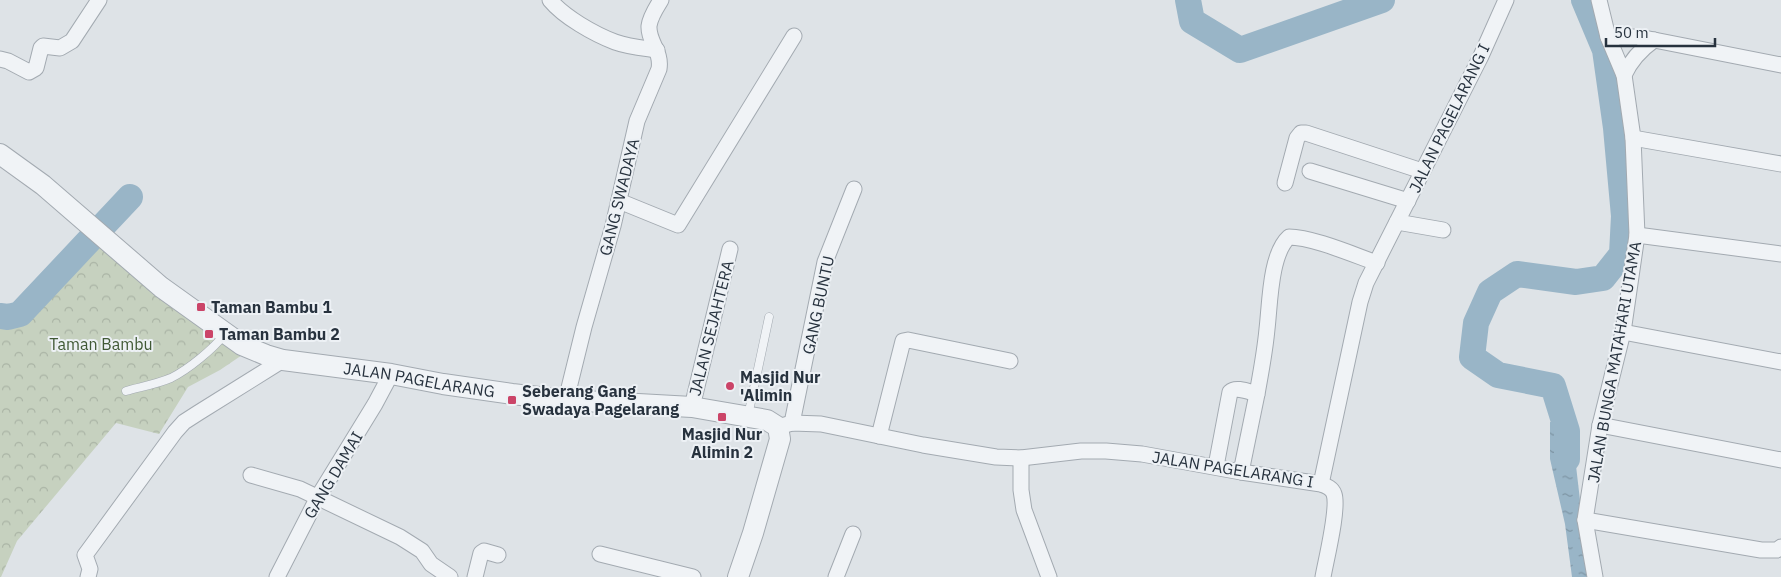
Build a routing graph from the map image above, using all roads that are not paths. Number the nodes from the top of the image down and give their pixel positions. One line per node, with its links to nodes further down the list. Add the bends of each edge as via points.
1 (99, 0): 10 (street, via 72,41 60,48 41,48 36,68 29,72)
2 (550, 0): 9 (street, via 560,11 613,41)
3 (661, 0): 9 (street, GANG SWADAYA, via 649,25)
4 (1506, 0): 17 (street, JALAN PAGELARANG I)
5 (1599, 0): 7 (street, JALAN BUNGA MATAHARI UTAMA)
6 (794, 36): 20 (street, via 678,225)
7 (1608, 37): 8 (street); 12 (street, JALAN BUNGA MATAHARI UTAMA)
8 (1654, 40): 11 (street); 12 (street, via 1637,53)
9 (657, 50): 20 (street, GANG SWADAYA, via 661,62 638,121)
10 (0, 60)
11 (1781, 64)
12 (1624, 75): 13 (street, JALAN BUNGA MATAHARI UTAMA)
13 (1633, 138): 15 (street); 24 (street, JALAN BUNGA MATAHARI UTAMA)
14 (0, 154): 30 (street, JALAN PAGELARANG, via 44,185 161,288)
15 (1781, 164)
16 (1310, 171): 21 (street)
17 (1422, 171): 18 (street, via 1306,133 1297,138); 21 (street, JALAN PAGELARANG I)
18 (1285, 183)
19 (854, 189): 40 (street, GANG BUNTU, via 825,262)
20 (620, 201): 37 (street, GANG SWADAYA)
21 (1408, 201): 22 (street, JALAN PAGELARANG I)
22 (1397, 222): 23 (street); 27 (street, JALAN PAGELARANG I)
23 (1444, 230)
24 (1638, 235): 26 (street); 29 (street, JALAN BUNGA MATAHARI UTAMA)
25 (730, 249): 38 (street, JALAN SEJAHTERA)
26 (1781, 254)
27 (1378, 263): 36 (street, via 1308,240 1294,237 1286,240 1270,286); 48 (street, JALAN PAGELARANG I, via 1366,283 1360,302)
28 (769, 317): 39 (lane)
29 (1622, 332): 33 (street); 41 (street, JALAN BUNGA MATAHARI UTAMA)
30 (225, 334): 31 (street, JALAN PAGELARANG, via 252,349); 35 (lane, via 182,372)
31 (284, 360): 34 (street, JALAN PAGELARANG); 55 (street, via 184,422 85,555 90,569)
32 (1010, 361): 42 (street, via 903,340)
33 (1781, 362)
34 (391, 374): 37 (street, JALAN PAGELARANG); 49 (street, GANG DAMAI)
35 (126, 391)
36 (1257, 394): 45 (street, via 1236,389 1230,392); 46 (street)
37 (566, 400): 38 (street, JALAN PAGELARANG)
38 (692, 407): 39 (street, JALAN PAGELARANG)
39 (748, 416): 40 (street, JALAN PAGELARANG)
40 (785, 425): 42 (street, JALAN PAGELARANG I, via 821,424); 60 (street)
41 (1600, 425): 44 (street); 50 (street, JALAN BUNGA MATAHARI UTAMA)
42 (879, 436): 43 (street, JALAN PAGELARANG I, via 974,454)
43 (1022, 458): 45 (street, JALAN PAGELARANG I, via 1106,451); 62 (street, via 1024,510)
44 (1781, 460)
45 (1216, 466): 46 (street, JALAN PAGELARANG I)
46 (1241, 472): 48 (street, JALAN PAGELARANG I)
47 (251, 475): 49 (street)
48 (1321, 484): 63 (street, via 1334,494)
49 (318, 497): 56 (street, GANG DAMAI); 57 (street, via 400,537 422,551 431,564)
50 (1585, 520): 52 (street, via 1761,550); 64 (street, JALAN BUNGA MATAHARI UTAMA)
51 (853, 534): 61 (street)
52 (1781, 547)
53 (600, 554): 59 (street)
54 (498, 555): 58 (street, via 481,553)
55 (88, 577)
56 (277, 577)
57 (450, 577)
58 (475, 577)
59 (693, 577)
60 (738, 577)
61 (836, 577)
62 (1048, 577)
63 (1323, 577)
64 (1595, 577)

